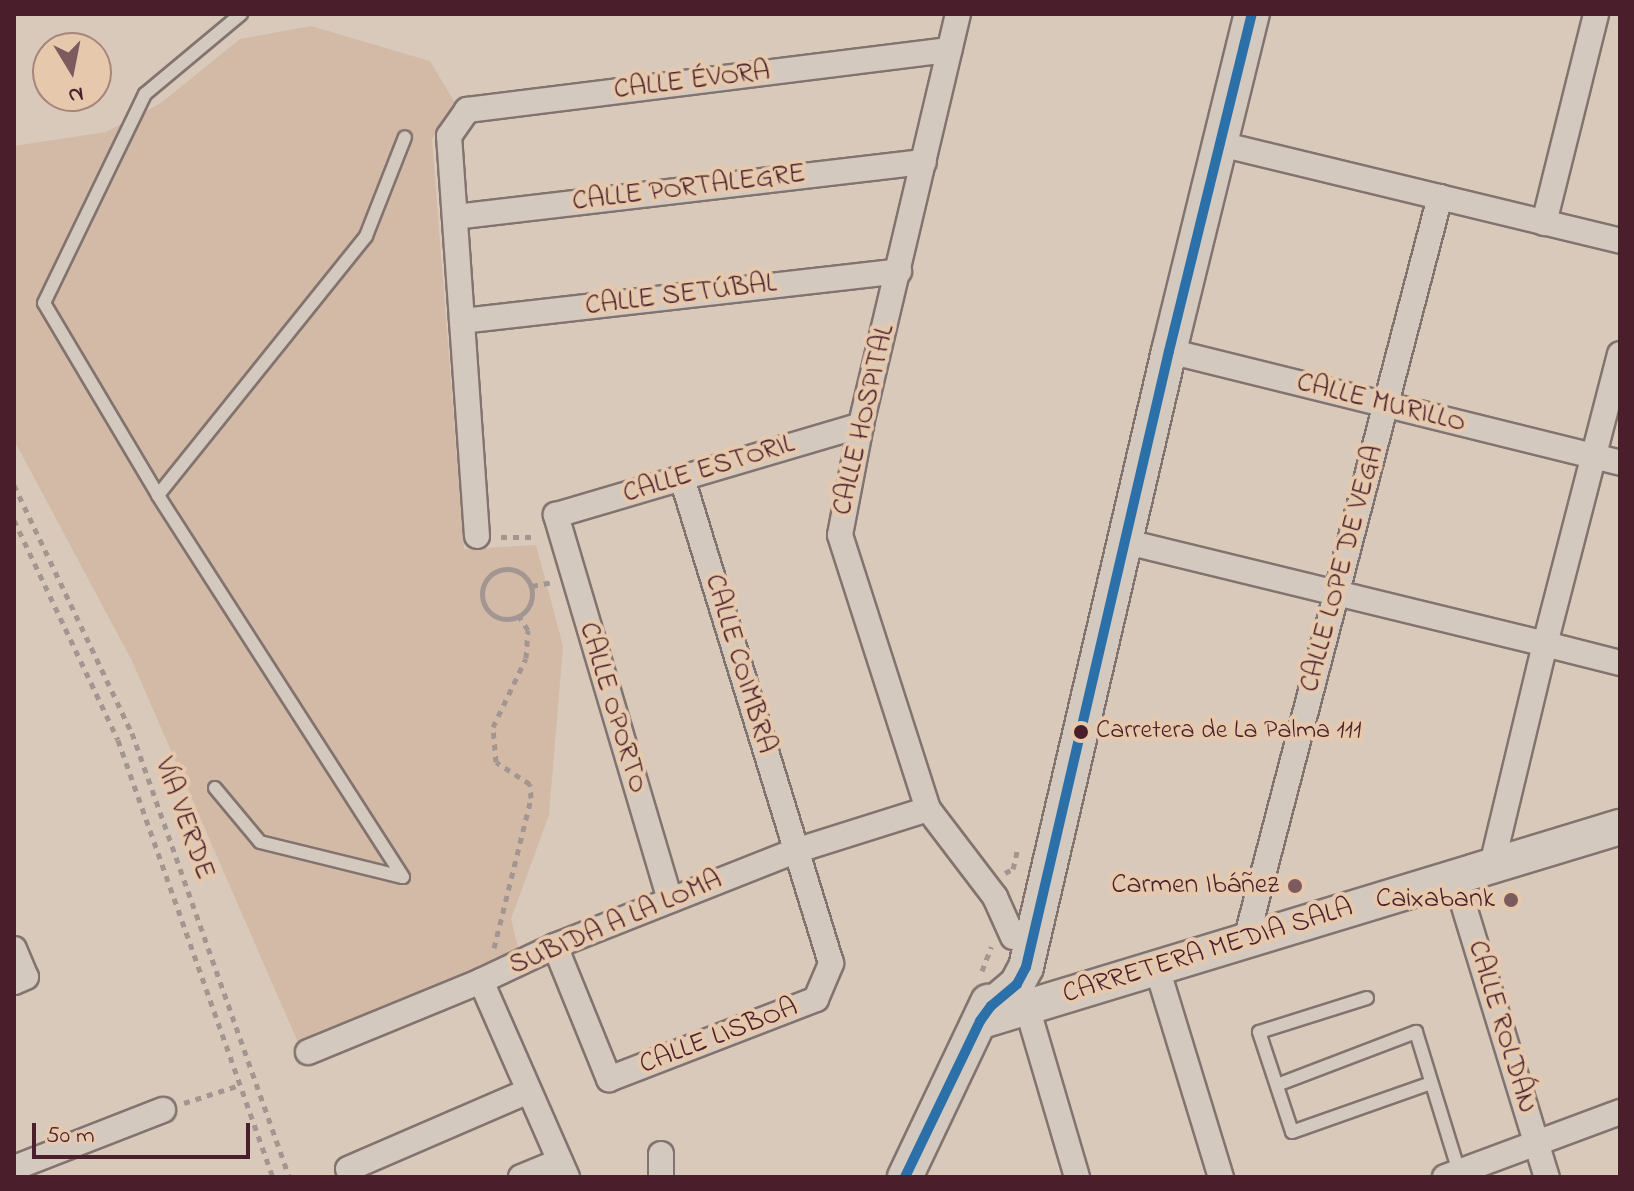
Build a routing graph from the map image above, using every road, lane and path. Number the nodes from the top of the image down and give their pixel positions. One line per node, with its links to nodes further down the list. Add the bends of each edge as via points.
1 (241, 14): 24 (lane, via 145,94 44,303)
2 (958, 14): 5 (street, CALLE HOSPITAL)
3 (1252, 14): 7 (main road)
4 (1596, 14): 11 (street)
5 (949, 50): 8 (street, CALLE HOSPITAL); 10 (street, CALLE ÉVORA, via 467,110 449,136)
6 (405, 137): 24 (lane, via 366,236)
7 (1220, 144): 9 (street); 15 (main road)
8 (924, 162): 10 (street, CALLE PORTALEGRE); 13 (street, CALLE HOSPITAL)
9 (1440, 197): 11 (street); 17 (street, CALLE LOPE DE VEGA)
10 (455, 217): 14 (street)
11 (1544, 223): 12 (street)
12 (1620, 241)
13 (899, 271): 14 (street, CALLE SETÚBAL); 18 (street, CALLE HOSPITAL)
14 (462, 321): 27 (street)
15 (1169, 351): 17 (street, CALLE MURILLO); 23 (main road); 28 (main road)
16 (1620, 354): 19 (street)
17 (1386, 405): 19 (street, CALLE MURILLO); 29 (street, CALLE LOPE DE VEGA)
18 (861, 425): 21 (street, CALLE ESTORIL); 35 (street, CALLE HOSPITAL, via 840,535)
19 (1594, 456): 20 (street, CALLE MURILLO); 32 (street)
20 (1620, 463)
21 (682, 478): 26 (street, CALLE ESTORIL); 37 (street, CALLE COIMBRA)
22 (14, 485): 65 (path, VÍA VERDE, via 132,733)
23 (1130, 490): 28 (main road, via 1123,534); 31 (main road)
24 (158, 495): 34 (lane, via 403,877 260,842)
25 (14, 520): 54 (path, VÍA VERDE, via 118,740)
26 (558, 526): 27 (path); 40 (street, CALLE OPORTO)
27 (477, 536)
28 (1127, 542): 29 (street); 41 (main road)
29 (1337, 593): 32 (street); 42 (street, CALLE LOPE DE VEGA)
30 (519, 616): 30 (path, via 502,619 484,604 483,587 493,573 508,569 528,579 531,604); 46 (path, via 528,630 526,658 493,727 496,762 530,784 531,798)
31 (1091, 638): 41 (main road); 49 (main road, via 1090,666 1015,970)
32 (1545, 644): 33 (street); 38 (street)
33 (1620, 663)
34 (215, 788)
35 (928, 809): 37 (street, SUBIDA A LA LOMA); 41 (street, CALLE HOSPITAL)
36 (1620, 827): 38 (main road, CARRETERA MEDIA SALA)
37 (795, 851): 40 (street, SUBIDA A LA LOMA); 43 (street, CALLE LISBOA, via 831,963 816,999 609,1079)
38 (1492, 865): 39 (main road, CARRETERA MEDIA SALA)
39 (1455, 877): 42 (main road, CARRETERA MEDIA SALA); 59 (street, CALLE ROLDÁN)
40 (670, 900): 43 (street, SUBIDA A LA LOMA)
41 (1023, 937): 48 (main road, via 1042,975 1061,987); 49 (main road, via 1026,967); 51 (main road)
42 (1246, 940): 45 (main road, CARRETERA MEDIA SALA)
43 (555, 946): 46 (street, SUBIDA A LA LOMA)
44 (14, 949): 47 (street)
45 (1157, 968): 48 (main road, CARRETERA MEDIA SALA); 69 (street)
46 (490, 976): 52 (street, SUBIDA A LA LOMA); 56 (street)
47 (20, 980)
48 (1091, 987): 49 (main road, CARRETERA MEDIA SALA)
49 (1021, 996): 51 (main road, CARRETERA MEDIA SALA); 67 (main road); 68 (street)
50 (1367, 998): 55 (lane, via 1259,1032)
51 (980, 1021): 67 (main road)
52 (308, 1052)
53 (1431, 1083): 55 (lane, via 1292,1132); 55 (lane, via 1416,1032); 63 (lane)
54 (240, 1085): 57 (path); 64 (path, VÍA VERDE)
55 (1277, 1085)
56 (528, 1091): 61 (street); 62 (street)
57 (163, 1110): 60 (street)
58 (1620, 1112): 59 (street)
59 (1536, 1143): 63 (street); 70 (street, CALLE ROLDÁN)
60 (14, 1168)
61 (348, 1169)
62 (563, 1169): 66 (street)
63 (1452, 1174)
64 (273, 1177)
65 (289, 1177)
66 (521, 1177)
67 (908, 1177)
68 (1077, 1177)
69 (1221, 1177)
70 (1547, 1177)

